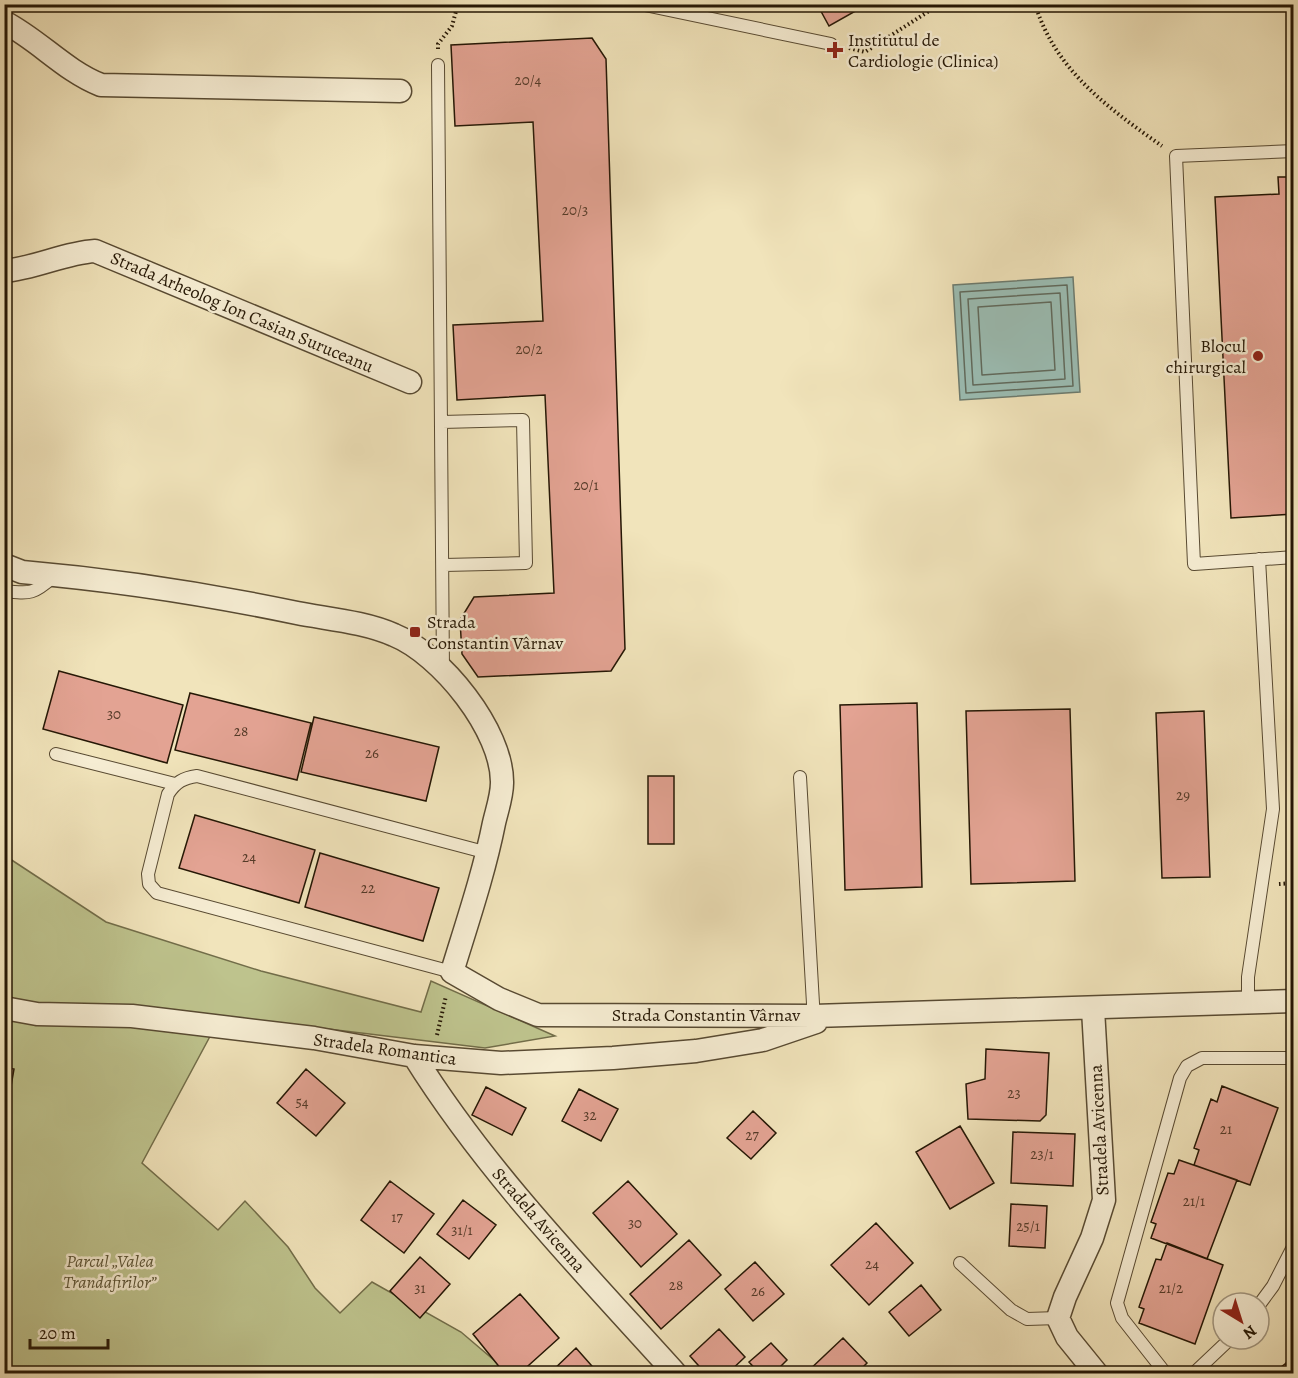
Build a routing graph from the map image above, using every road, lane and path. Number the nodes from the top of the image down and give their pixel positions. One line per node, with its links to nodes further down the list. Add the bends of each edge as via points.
1 (458, 4): 7 (path, via 452,26 438,44)
2 (640, 4): 6 (lane)
3 (940, 4): 6 (path, via 865,52)
4 (1035, 4): 10 (path, via 1067,68 1117,114)
5 (4, 22): 8 (street, via 27,34 84,78 101,85)
6 (831, 44)
7 (438, 65): 13 (lane)
8 (400, 90)
9 (1293, 151): 10 (lane)
10 (1176, 156): 15 (lane, via 1194,564)
11 (4, 271): 12 (street, Strada Arheolog Ion Casian Suruceanu, via 95,251)
12 (410, 382)
13 (442, 422): 16 (lane); 16 (lane, via 523,420 526,563)
14 (1293, 557): 15 (lane)
15 (1259, 559): 27 (lane, via 1273,809 1248,977)
16 (444, 565): 20 (lane)
17 (4, 566): 18 (street)
18 (55, 575): 19 (lane, via 30,594); 20 (street, via 194,592 394,634)
19 (4, 591)
20 (443, 672): 24 (street, via 482,717 497,748 502,783)
21 (56, 754): 23 (lane)
22 (800, 777): 30 (lane)
23 (175, 784): 24 (lane, via 197,776); 25 (lane, via 168,794 148,874 149,884 157,893)
24 (488, 853): 25 (street)
25 (452, 972): 30 (street, Strada Constantin Vârnav, via 499,999 538,1015); 31 (path)
26 (1293, 1001): 27 (street, Strada Constantin Vârnav)
27 (1248, 1002): 29 (street, Strada Constantin Vârnav)
28 (4, 1008): 31 (street, Stradela Romantica, via 37,1014 132,1016 314,1038)
29 (1093, 1009): 30 (street, Strada Constantin Vârnav); 36 (street, Stradela Avicenna, via 1104,1200)
30 (821, 1018): 31 (street, Stradela Romantica, via 763,1040 696,1051 501,1063)
31 (423, 1057): 38 (street, Stradela Avicenna, via 476,1147)
32 (1293, 1058): 40 (lane, via 1202,1058 1187,1066 1180,1078 1117,1304 1122,1318)
33 (1293, 1245): 35 (lane)
34 (960, 1263): 36 (lane, via 1011,1310 1027,1319)
35 (1269, 1291)
36 (1058, 1318): 39 (street, via 1067,1337)
37 (1217, 1351): 41 (lane)
38 (676, 1374)
39 (1097, 1374)
40 (1166, 1374)
41 (1193, 1374)

